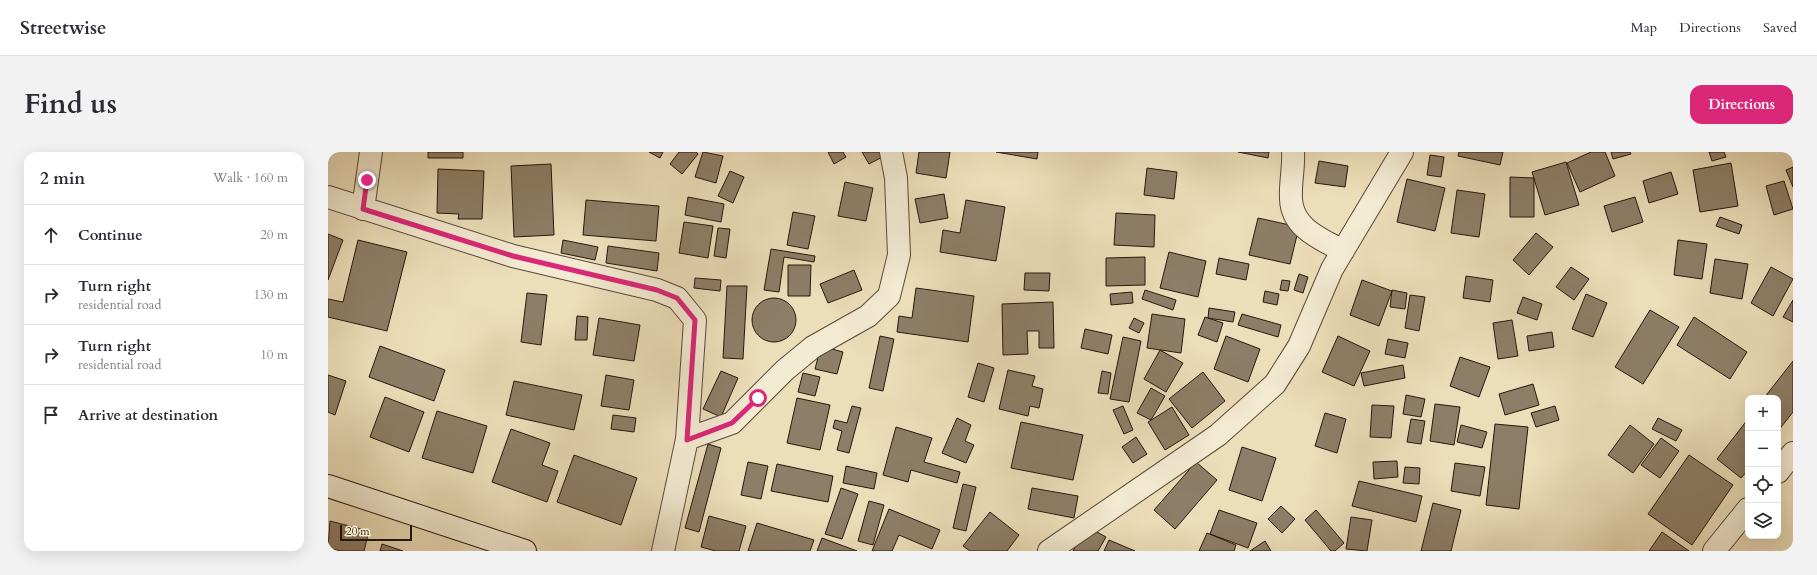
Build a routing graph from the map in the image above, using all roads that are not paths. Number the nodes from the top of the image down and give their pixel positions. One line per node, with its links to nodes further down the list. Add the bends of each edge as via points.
1 (372, 152): 6 (street)
2 (891, 152): 8 (street, via 896,178 899,255 889,296 868,316 813,347 785,370 732,423)
3 (1293, 152): 7 (street, via 1291,200 1297,221 1314,236)
4 (1402, 152): 7 (street)
5 (328, 198): 6 (street)
6 (363, 209): 8 (street, via 513,256 657,290 677,298 695,320)
7 (1343, 251): 16 (street, via 1332,269 1298,346 1275,384 1218,435)
8 (687, 440): 15 (street)
9 (1793, 453): 10 (street)
10 (1781, 468)
11 (328, 488): 13 (street); 14 (street)
12 (1745, 513): 17 (street)
13 (513, 551)
14 (525, 551)
15 (663, 551)
16 (1049, 551)
17 (1714, 551)

